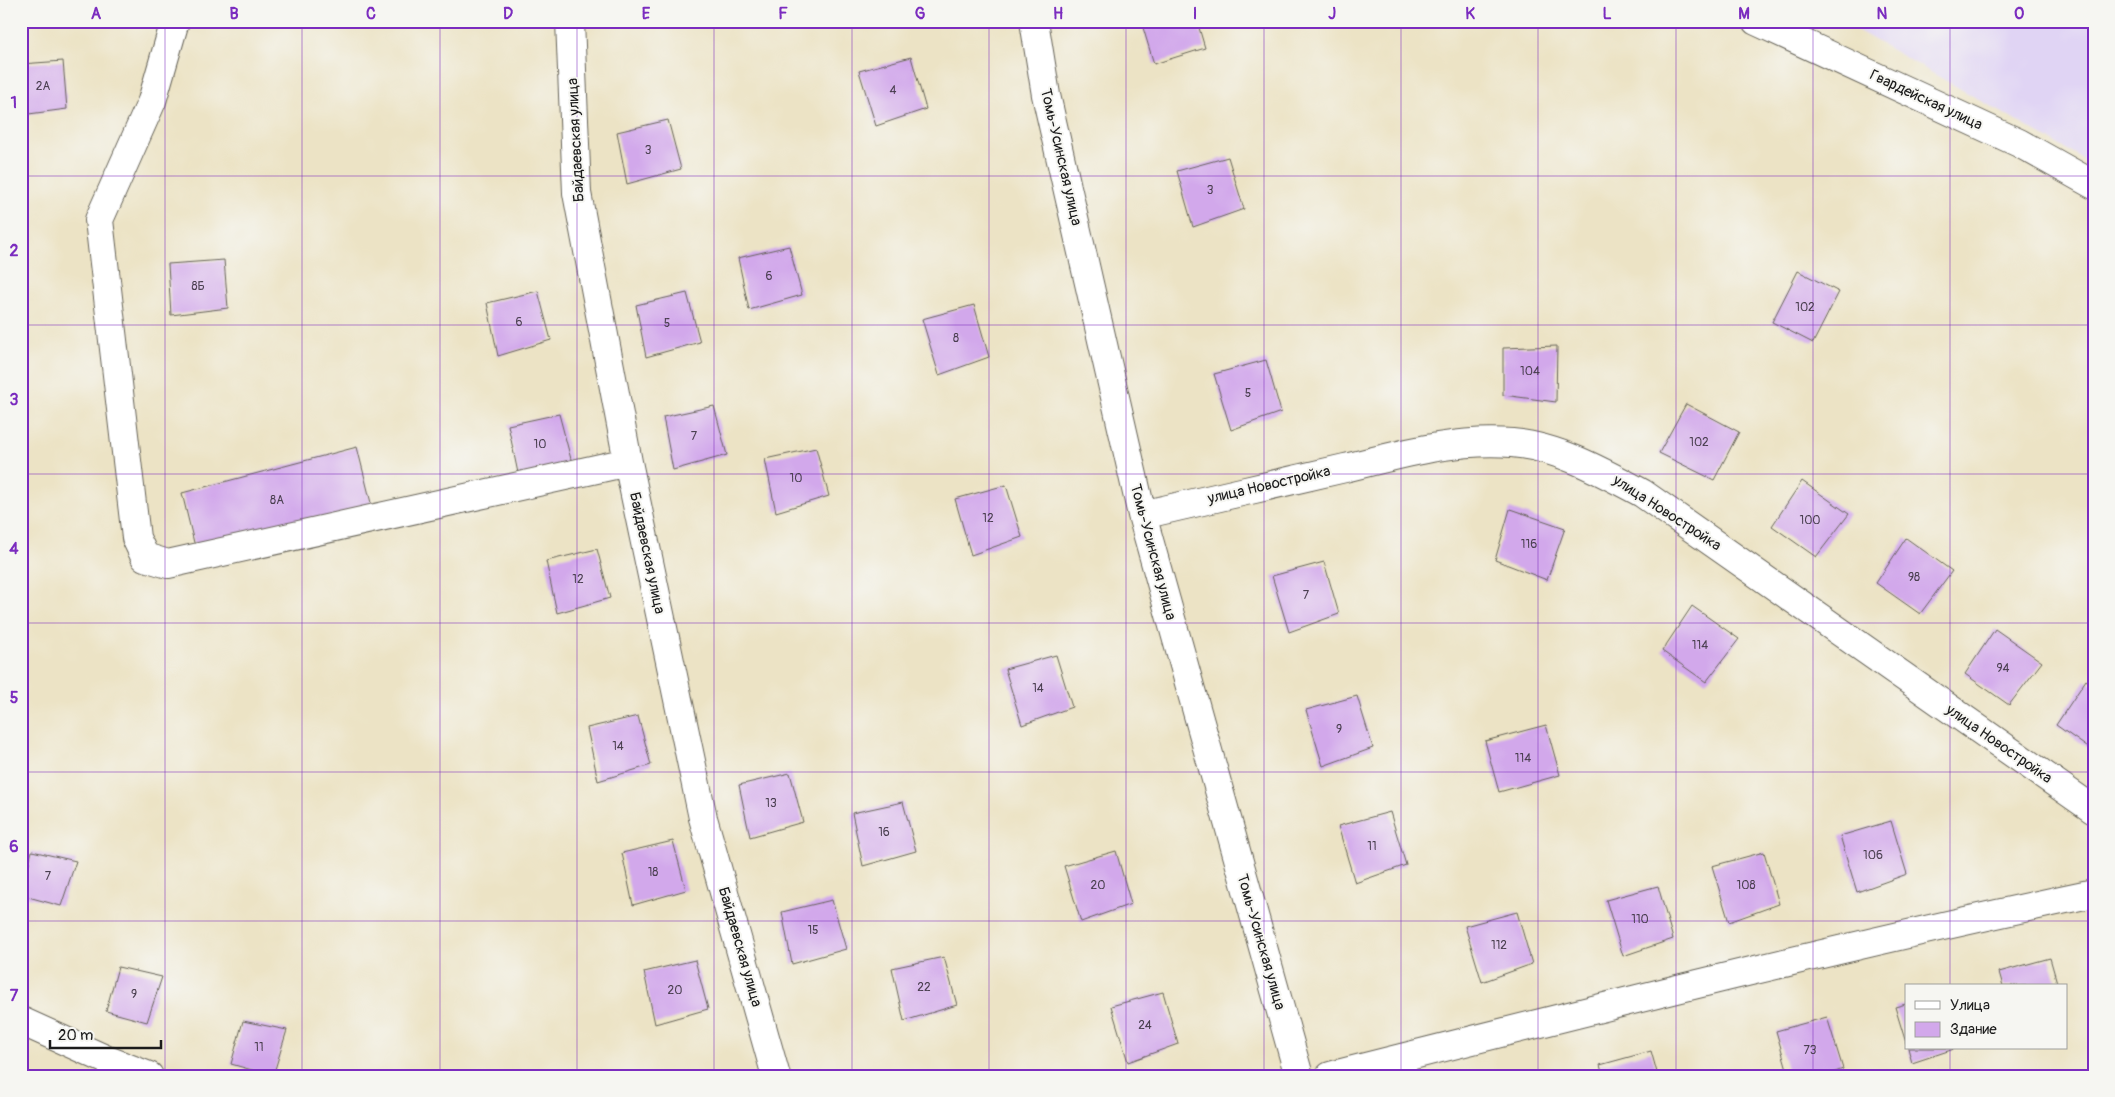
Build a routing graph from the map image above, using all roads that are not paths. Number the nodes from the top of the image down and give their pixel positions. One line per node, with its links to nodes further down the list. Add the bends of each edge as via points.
1 (175, 21): 6 (street, via 152,101 99,220 136,538 145,557 168,564)
2 (570, 21): 6 (street, Байдаевская улица, via 577,193)
3 (1034, 21): 7 (street, Томь-Усинская улица, via 1046,95)
4 (1756, 21): 5 (street, Гвардейская улица, via 2019,143)
5 (2094, 184)
6 (628, 462): 12 (street, Байдаевская улица, via 704,818)
7 (1142, 515): 8 (street, улица Новостройка, via 1466,442 1514,443 1555,453 1642,493); 13 (street, Томь-Усинская улица)
8 (2094, 810)
9 (2094, 893): 14 (street, via 1761,968)
10 (21, 1021): 11 (street)
11 (149, 1076)
12 (776, 1076)
13 (1299, 1076)
14 (1330, 1076)

